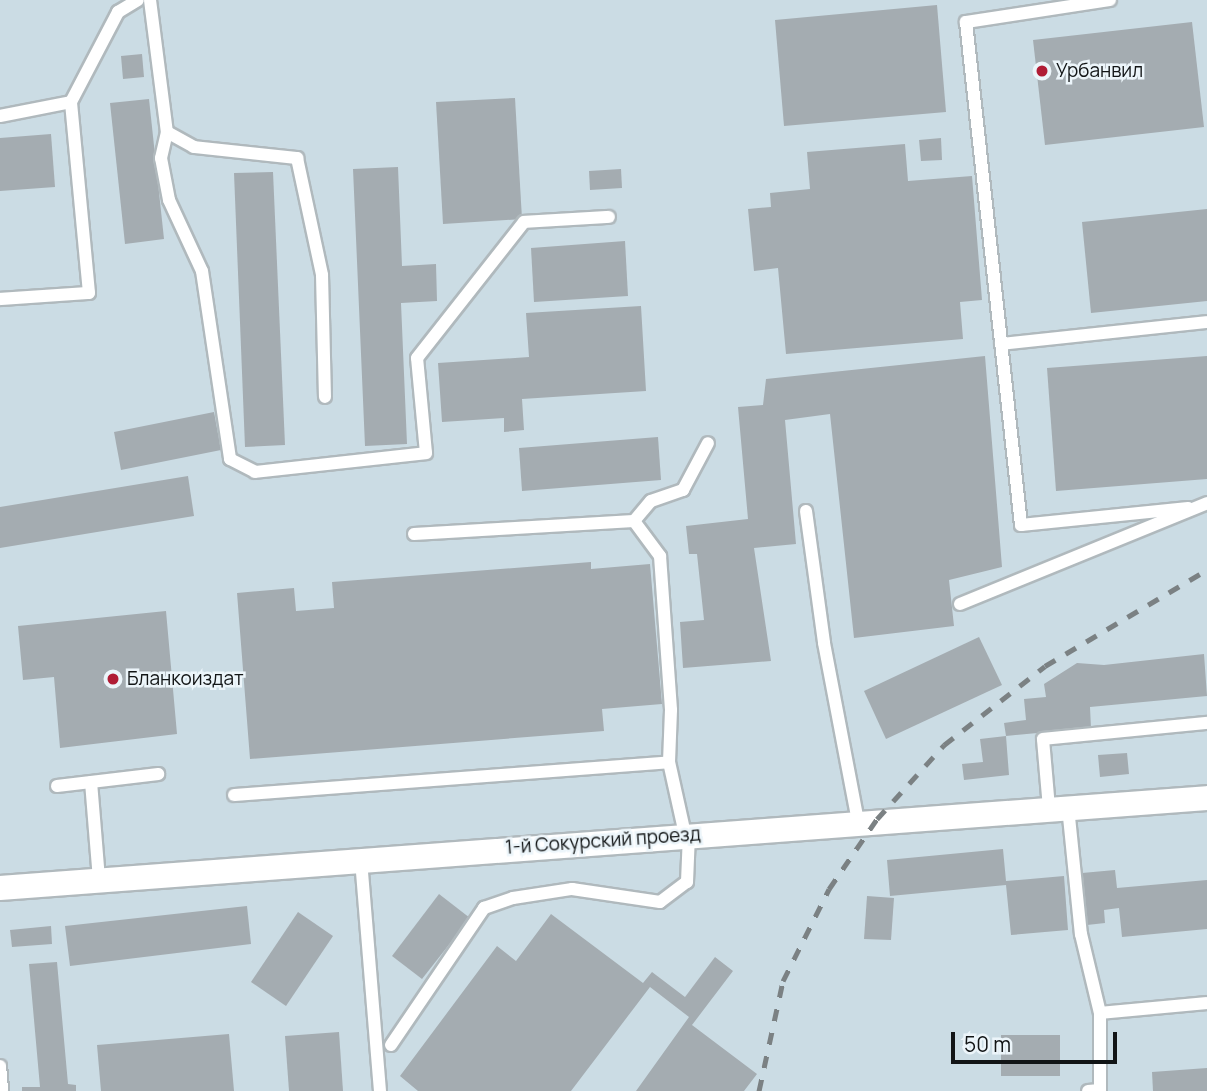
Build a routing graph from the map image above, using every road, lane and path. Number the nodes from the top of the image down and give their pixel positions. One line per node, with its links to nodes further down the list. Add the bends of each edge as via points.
1 (138, 0): 4 (lane, via 118,12)
2 (150, 0): 6 (lane)
3 (1110, 0): 10 (lane, via 966,22)
4 (71, 102): 5 (lane); 8 (lane, via 89,293)
5 (0, 116)
6 (167, 132): 7 (lane, via 161,158 169,200 202,271 230,459 256,471 426,453 417,358 524,222); 11 (lane, via 194,148 297,158 321,275)
7 (609, 217)
8 (0, 299)
9 (1207, 322): 10 (lane)
10 (1001, 344): 14 (lane, via 1021,525)
11 (325, 397)
12 (708, 443): 16 (lane, via 683,490 651,501)
13 (1207, 503): 14 (lane)
14 (1188, 508): 18 (lane)
15 (806, 511): 27 (lane, via 824,643)
16 (634, 522): 17 (lane); 20 (lane, via 660,556 671,710)
17 (414, 534)
18 (960, 604)
19 (1207, 723): 26 (lane, via 1043,739)
20 (669, 762): 24 (lane); 28 (lane)
21 (158, 774): 22 (lane)
22 (91, 782): 23 (lane); 30 (lane)
23 (57, 786)
24 (234, 795)
25 (1207, 798): 26 (street, 1-й Сокурский проезд)
26 (1058, 808): 27 (street, 1-й Сокурский проезд); 33 (lane)
27 (859, 821): 28 (street, 1-й Сокурский проезд)
28 (687, 834): 29 (street, 1-й Сокурский проезд); 34 (lane, via 687,882 660,902 572,889 513,898 484,908)
29 (361, 860): 30 (street, 1-й Сокурский проезд); 37 (lane)
30 (99, 880): 31 (street, 1-й Сокурский проезд)
31 (0, 888)
32 (1207, 1003): 33 (lane)
33 (1100, 1013): 38 (lane, via 1100,1090)
34 (391, 1045)
35 (0, 1066): 36 (lane)
36 (2, 1091)
37 (380, 1091)
38 (1088, 1091)

